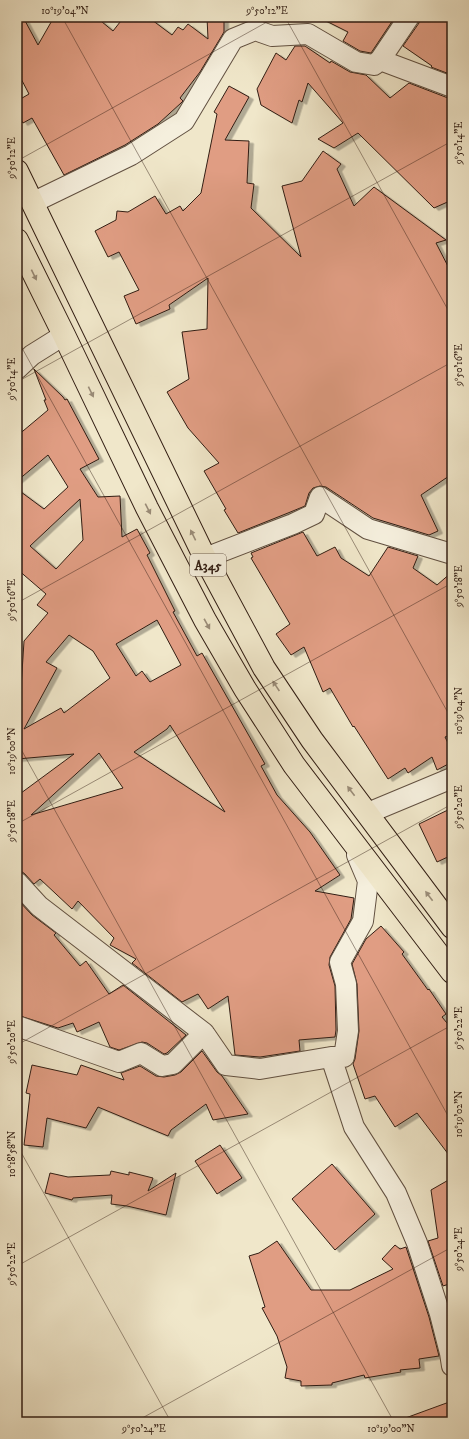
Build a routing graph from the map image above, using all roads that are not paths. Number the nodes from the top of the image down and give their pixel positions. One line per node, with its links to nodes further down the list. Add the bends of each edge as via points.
1 (409, 17): 3 (street)
2 (252, 23): 3 (street, via 272,36 308,34 356,62 374,65); 6 (street, via 233,39 184,121 131,155)
3 (380, 60): 4 (street)
4 (452, 87)
5 (17, 171): 6 (highway, A345)
6 (34, 202): 11 (highway, A345, one-way to 6)
7 (17, 240): 8 (highway, A345, one-way to 8)
8 (64, 335): 9 (street, via 32,355); 14 (highway, A345, one-way to 14, via 147,508 244,689 294,764)
9 (17, 369)
10 (452, 554): 11 (street, via 368,529 320,497 314,514)
11 (205, 558): 13 (highway, A345, one-way to 11, via 312,740 264,668)
12 (452, 778): 13 (street)
13 (368, 814): 16 (highway, A345, one-way to 13)
14 (349, 836): 17 (highway, A345); 20 (street, via 368,881 363,921 340,962 346,984 348,1031 344,1057)
15 (17, 882): 19 (street, via 39,906)
16 (452, 927)
17 (452, 972)
18 (17, 1026): 19 (street, via 119,1062 141,1053 162,1066 173,1064)
19 (204, 1033): 20 (street, via 226,1065 260,1068)
20 (331, 1057): 21 (street, via 354,1127 396,1193 417,1243 440,1314)
21 (452, 1366)

